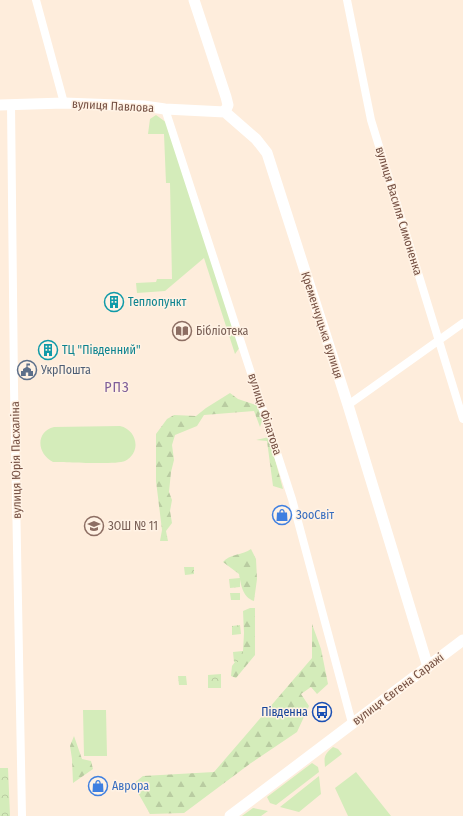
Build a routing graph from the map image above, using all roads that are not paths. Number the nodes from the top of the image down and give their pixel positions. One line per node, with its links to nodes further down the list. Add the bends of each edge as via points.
1 (36, 0): 4 (street)
2 (194, 0): 7 (street, via 226,97 228,105)
3 (347, 0): 9 (street, вулиця Василя Симоненка, via 371,120)
4 (64, 103): 5 (street, вулиця Павлова); 6 (street, вулиця Павлова)
5 (6, 104): 15 (street, вулиця Юрія Пасхаліна)
6 (166, 109): 7 (street, вулиця Павлова); 14 (street, вулиця Філатова, via 292,499)
7 (225, 112): 10 (street, Кременчуцька вулиця, via 256,139 266,153)
8 (463, 323): 9 (street)
9 (439, 341): 10 (street); 11 (street, вулиця Василя Симоненка)
10 (348, 405): 13 (street, Кременчуцька вулиця)
11 (463, 419)
12 (463, 640): 13 (street, вулиця Євгена Саражі)
13 (428, 667): 14 (street, вулиця Євгена Саражі)
14 (352, 723): 16 (street, вулиця Євгена Саражі)
15 (22, 816)
16 (230, 816)

